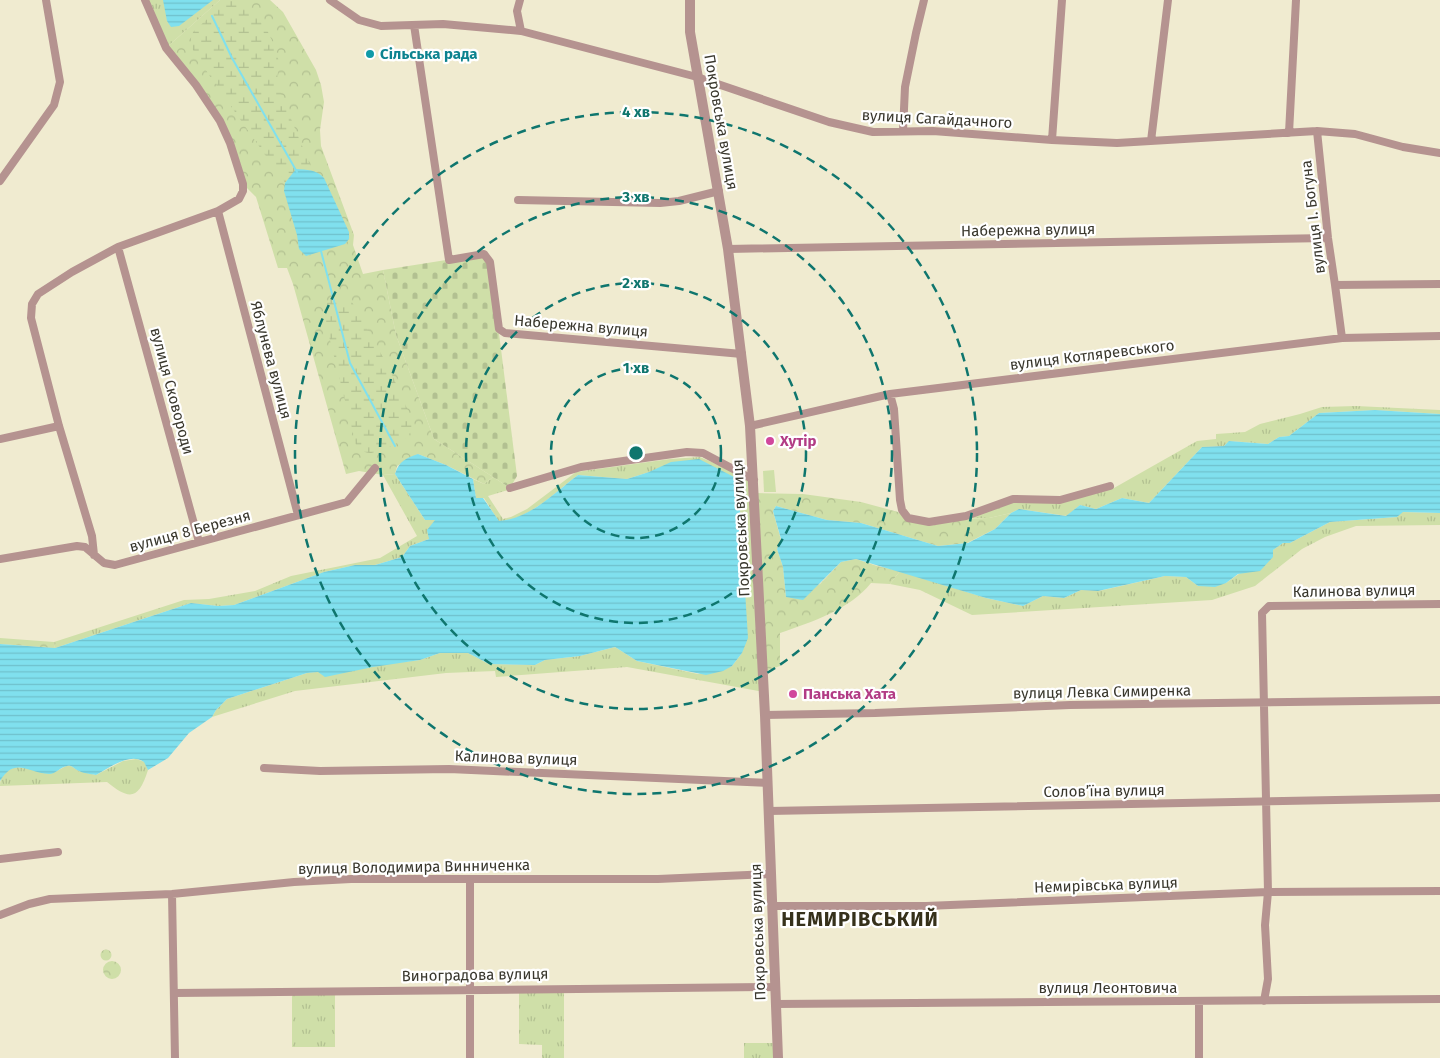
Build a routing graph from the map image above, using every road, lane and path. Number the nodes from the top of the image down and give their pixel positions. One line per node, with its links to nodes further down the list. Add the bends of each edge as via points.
1 (46, 0): 19 (street, via 60,82 58,90 54,105)
2 (145, 0): 22 (street, via 163,43 213,109 230,143 243,192)
3 (330, 0): 10 (street, вулиця Сагайдачного, via 359,20 381,26)
4 (520, 0): 11 (street)
5 (690, 0): 12 (street, Покровська вулиця, via 690,32)
6 (924, 0): 13 (street, via 906,87)
7 (1062, 0): 16 (street)
8 (1168, 0): 17 (street)
9 (1296, 0): 15 (street)
10 (414, 25): 11 (street, вулиця Сагайдачного, via 443,24); 30 (street, Набережна вулиця, via 449,260 484,254 490,262 499,329 505,333)
11 (521, 31): 12 (street, вулиця Сагайдачного)
12 (697, 77): 13 (street, вулиця Сагайдачного, via 829,122 873,132); 20 (street, Покровська вулиця)
13 (903, 131): 16 (street, вулиця Сагайдачного)
14 (1317, 131): 15 (street, вулиця Сагайдачного); 18 (street, вулиця Сагайдачного, via 1355,134); 23 (street, вулиця І. Богуна)
15 (1289, 133): 17 (street, вулиця Сагайдачного)
16 (1052, 140): 17 (street, вулиця Сагайдачного)
17 (1151, 141)
18 (1440, 153)
19 (0, 181)
20 (718, 191): 21 (street, via 660,203); 25 (street, Покровська вулиця)
21 (518, 200)
22 (218, 211): 24 (street); 39 (street, Яблунева вулиця)
23 (1328, 238): 25 (street, Набережна вулиця); 27 (street, вулиця І. Богуна)
24 (118, 246): 32 (street, via 38,294 32,304 31,318); 40 (street, вулиця Сковороди)
25 (728, 249): 30 (street, Покровська вулиця)
26 (1440, 284): 27 (street, вулиця І. Богуна)
27 (1335, 285): 29 (street)
28 (1440, 336): 29 (street, вулиця Котляревського)
29 (1342, 338): 31 (street, вулиця Котляревського)
30 (742, 354): 33 (street, Покровська вулиця)
31 (890, 394): 33 (street, вулиця Котляревського); 37 (street, via 894,409 900,500 908,518 929,522 966,516 1013,499 1060,500)
32 (59, 426): 34 (street); 41 (street, via 92,536)
33 (750, 426): 36 (street, Покровська вулиця)
34 (0, 439)
35 (375, 468): 39 (street, вулиця 8 Березня, via 347,502)
36 (754, 480): 38 (street, via 702,453 687,452 581,467); 46 (street, Покровська вулиця)
37 (1110, 486)
38 (510, 488)
39 (298, 515): 40 (street, вулиця 8 Березня)
40 (199, 542): 41 (street, вулиця 8 Березня, via 115,565 104,563)
41 (94, 555): 42 (street, вулиця 8 Березня, via 85,547 77,546)
42 (0, 559)
43 (1440, 604): 45 (street, Калинова вулиця, via 1269,606 1262,613)
44 (1440, 700): 45 (street, вулиця Левка Симиренка)
45 (1264, 704): 46 (street, вулиця Левка Симиренка, via 1070,705 875,714); 50 (street)
46 (765, 715): 48 (street, Покровська вулиця)
47 (264, 768): 48 (street, Калинова вулиця, via 458,770)
48 (767, 782): 51 (street, Покровська вулиця)
49 (1440, 798): 50 (street, Соловʼїна вулиця)
50 (1265, 801): 51 (street, Соловʼїна вулиця); 57 (street)
51 (769, 811): 54 (street, Покровська вулиця)
52 (58, 852): 53 (street)
53 (0, 859)
54 (771, 874): 55 (street, вулиця Володимира Винниченка, via 658,880); 59 (street, Покровська вулиця)
55 (470, 879): 58 (street, вулиця Володимира Винниченка, via 351,879); 62 (street)
56 (1440, 891): 57 (street, Немирівська вулиця)
57 (1268, 892): 59 (street, Немирівська вулиця, via 926,906); 66 (street, via 1265,925 1268,979)
58 (172, 894): 60 (street, вулиця Володимира Винниченка, via 42,900); 63 (street)
59 (773, 906): 61 (street, Покровська вулиця)
60 (0, 915)
61 (775, 987): 62 (street, Виноградова вулиця); 67 (street, Покровська вулиця)
62 (470, 989): 63 (street, Виноградова вулиця); 69 (street)
63 (175, 993): 68 (street)
64 (1440, 999): 66 (street, вулиця Леонтовича)
65 (1199, 1001): 66 (street, вулиця Леонтовича); 67 (street, вулиця Леонтовича); 71 (street)
66 (1264, 1001)
67 (775, 1004): 70 (street, Покровська вулиця)
68 (175, 1058)
69 (470, 1058)
70 (778, 1058)
71 (1199, 1058)

